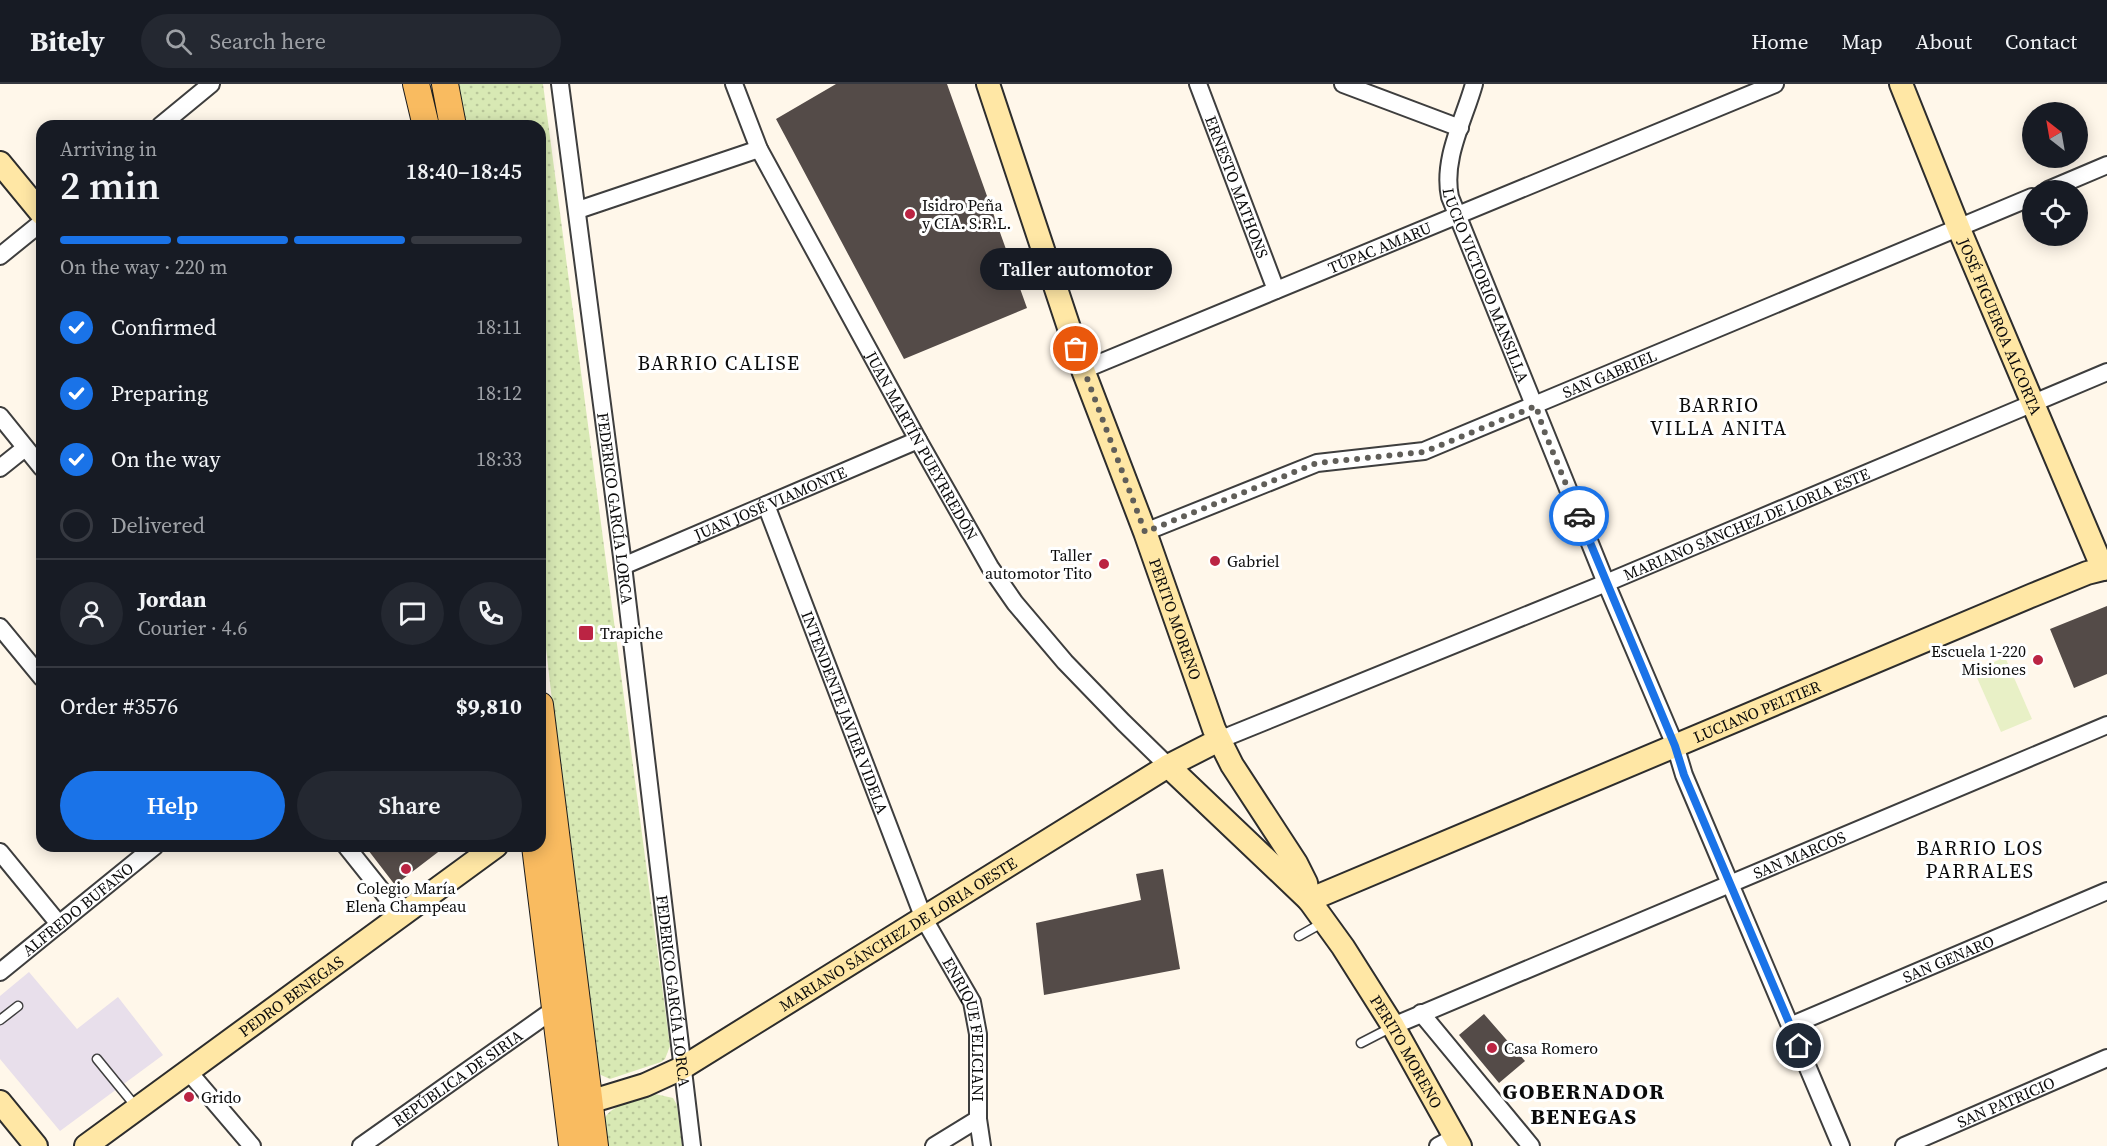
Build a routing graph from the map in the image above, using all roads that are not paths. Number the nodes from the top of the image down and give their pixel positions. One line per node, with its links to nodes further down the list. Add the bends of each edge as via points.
1 (211, 84): 12 (street)
2 (416, 84): 13 (main road)
3 (560, 84): 23 (street, FEDERICO GARCÍA LORCA)
4 (734, 84): 17 (street, JUAN MARTÍN PUEYRREDÓN)
5 (988, 84): 29 (street, PERITO MORENO)
6 (1198, 84): 28 (street, ERNESTO MATHONS)
7 (1343, 84): 16 (street)
8 (1474, 84): 16 (street, LUCIO VICTORIO MANSILLA)
9 (1775, 84): 24 (street, TÚPAC AMARU)
10 (1901, 84): 26 (street, JOSÉ FIGUEROA ALCORTA)
11 (446, 92): 14 (street); 15 (main road)
12 (167, 120)
13 (421, 120)
14 (423, 120)
15 (452, 120)
16 (1460, 128): 24 (street, LUCIO VICTORIO MANSILLA, via 1447,181)
17 (759, 149): 23 (street); 34 (street, JUAN MARTÍN PUEYRREDÓN)
18 (0, 163): 22 (street)
19 (2107, 165): 20 (street)
20 (2072, 180)
21 (2022, 201): 26 (street, SAN GABRIEL)
22 (36, 207)
23 (578, 210): 40 (street, FEDERICO GARCÍA LORCA)
24 (1457, 215): 28 (street, TÚPAC AMARU); 32 (street, LUCIO VICTORIO MANSILLA)
25 (36, 227): 27 (street)
26 (1959, 229): 31 (street, JOSÉ FIGUEROA ALCORTA); 32 (street, SAN GABRIEL)
27 (0, 256)
28 (1276, 290): 29 (street, TÚPAC AMARU)
29 (1083, 370): 39 (street, PERITO MORENO)
30 (2107, 372): 31 (street, MARIANO SÁNCHEZ DE LORIA ESTE)
31 (2034, 403): 41 (street, JOSÉ FIGUEROA ALCORTA); 42 (street, MARIANO SÁNCHEZ DE LORIA ESTE)
32 (1536, 406): 39 (street, SAN GABRIEL, via 1424,452 1317,463); 42 (street, LUCIO VICTORIO MANSILLA)
33 (0, 416): 35 (street)
34 (918, 440): 38 (street, JUAN JOSÉ VIAMONTE); 48 (street, JUAN MARTÍN PUEYRREDÓN, via 990,567 1015,603 1065,662)
35 (26, 448): 36 (street); 37 (street)
36 (36, 460)
37 (0, 468)
38 (766, 505): 40 (street, JUAN JOSÉ VIAMONTE); 60 (street, INTENDENTE JAVIER VIDELA)
39 (1145, 532): 46 (street, PERITO MORENO)
40 (623, 566): 74 (street, FEDERICO GARCÍA LORCA)
41 (2105, 569): 47 (street, LUCIANO PELTIER, via 2033,595)
42 (1606, 583): 46 (street, MARIANO SÁNCHEZ DE LORIA ESTE); 47 (street, LUCIO VICTORIO MANSILLA)
43 (0, 627): 44 (street)
44 (36, 671)
45 (2107, 725): 56 (street, SAN MARCOS)
46 (1219, 740): 48 (street, MARIANO SÁNCHEZ DE LORIA OESTE); 58 (street, PERITO MORENO, via 1296,863)
47 (1675, 746): 56 (street, LUCIO VICTORIO MANSILLA); 58 (street, LUCIANO PELTIER)
48 (1168, 766): 58 (street, PERITO MORENO); 60 (street, MARIANO SÁNCHEZ DE LORIA OESTE)
49 (546, 800): 50 (main road)
50 (548, 831): 77 (main road)
51 (0, 852): 62 (street)
52 (148, 852): 62 (street, ALFREDO BUFANO)
53 (351, 852): 59 (street)
54 (488, 852): 59 (street, PEDRO BENEGAS)
55 (536, 852): 66 (main road)
56 (1730, 884): 67 (street, SAN MARCOS); 70 (street, LUCIO VICTORIO MANSILLA)
57 (2107, 891): 70 (street, SAN GENARO)
58 (1310, 900): 61 (street, PERITO MORENO)
59 (401, 915): 75 (street, PEDRO BENEGAS)
60 (924, 919): 74 (street, MARIANO SÁNCHEZ DE LORIA OESTE); 79 (street, ENRIQUE FELICIANI, via 972,1002 978,1034)
61 (1325, 921): 63 (lane); 69 (street, PERITO MORENO)
62 (59, 924): 64 (street, ALFREDO BUFANO)
63 (1299, 936)
64 (0, 972)
65 (18, 1006): 68 (lane)
66 (556, 1008): 77 (main road); 84 (street, REPÚBLICA DE SIRIA)
67 (1421, 1013): 69 (street, SAN MARCOS); 90 (street)
68 (0, 1020)
69 (1394, 1026): 71 (lane); 80 (street, PERITO MORENO)
70 (1790, 1026): 91 (street, LUCIO VICTORIO MANSILLA)
71 (1360, 1043)
72 (2107, 1058): 92 (street, SAN PATRICIO)
73 (97, 1059): 78 (lane)
74 (682, 1068): 77 (street, MARIANO SÁNCHEZ DE LORIA OESTE, via 645,1085); 87 (street, FEDERICO GARCÍA LORCA)
75 (188, 1071): 78 (street, PEDRO BENEGAS); 83 (street)
76 (0, 1102): 81 (street)
77 (578, 1105): 85 (main road); 86 (main road)
78 (137, 1108): 82 (street, PEDRO BENEGAS)
79 (978, 1119): 88 (street); 89 (street, ENRIQUE FELICIANI)
80 (1451, 1143)
81 (36, 1146)
82 (86, 1146)
83 (252, 1146)
84 (361, 1146)
85 (572, 1146)
86 (595, 1146)
87 (692, 1146)
88 (934, 1146)
89 (982, 1146)
90 (1531, 1146)
91 (1841, 1146)
92 (1904, 1146)

